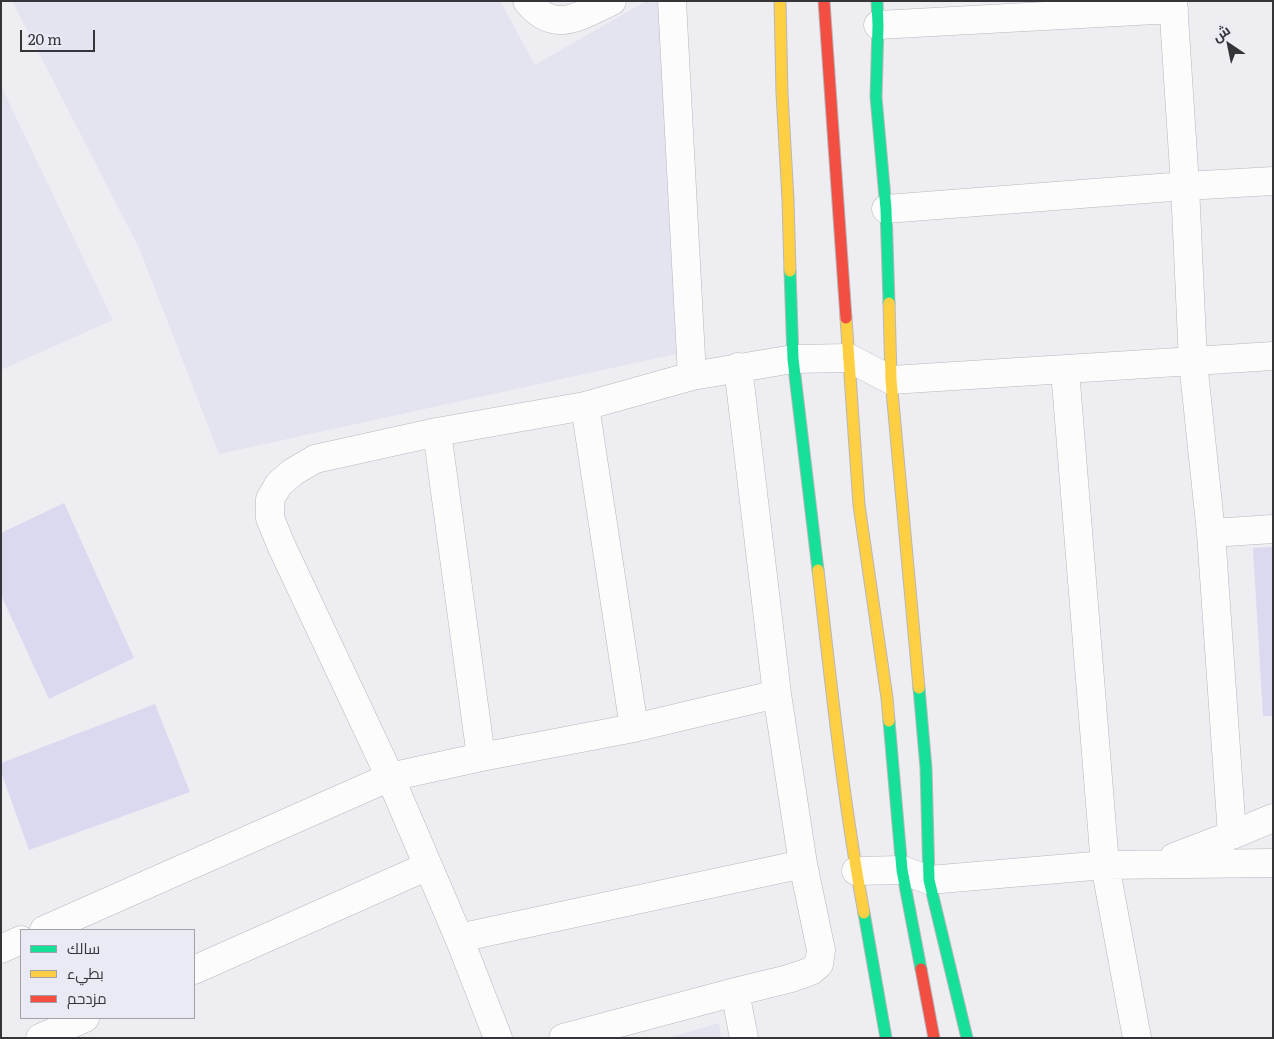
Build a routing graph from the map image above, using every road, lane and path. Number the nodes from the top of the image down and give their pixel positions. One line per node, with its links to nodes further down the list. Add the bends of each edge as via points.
1 (527, 1): 2 (street, via 534,10 548,18 562,21)
2 (612, 1)
3 (672, 1): 17 (street)
4 (780, 1): 13 (main road)
5 (824, 1): 12 (main road)
6 (1174, 5): 7 (street); 9 (street)
7 (878, 13): 10 (main road, via 876,97)
8 (1273, 181): 9 (street)
9 (1185, 186): 10 (street); 14 (street)
10 (886, 209): 18 (main road)
11 (1273, 356): 14 (street)
12 (849, 358): 13 (street); 18 (street); 34 (main road, via 859,505 887,698)
13 (793, 359): 15 (street); 35 (main road)
14 (1192, 362): 16 (street); 22 (street)
15 (738, 367): 17 (street); 23 (street)
16 (1065, 370): 18 (street); 32 (street)
17 (692, 376): 19 (street)
18 (891, 380): 36 (main road, via 926,768)
19 (585, 406): 20 (street); 24 (street)
20 (437, 432): 25 (street); 26 (street, via 315,459 279,484 270,500 270,518 281,545)
21 (1273, 529): 22 (street)
22 (1212, 533): 28 (street)
23 (777, 694): 24 (street); 30 (street)
24 (634, 728): 25 (street)
25 (481, 757): 26 (street)
26 (390, 777): 33 (street); 37 (street)
27 (1273, 818): 28 (street)
28 (1232, 835): 31 (street)
29 (1273, 863): 31 (street)
30 (803, 864): 38 (street); 42 (street, via 821,950 819,964 811,971 788,979)
31 (1156, 864): 32 (street)
32 (1105, 865): 36 (street); 51 (street)
33 (428, 866): 38 (street); 41 (street)
34 (902, 870): 35 (street); 36 (street); 49 (main road)
35 (856, 871): 48 (main road)
36 (929, 880): 50 (main road)
37 (46, 929)
38 (459, 938): 45 (street)
39 (20, 940): 40 (street)
40 (1, 949)
41 (195, 970)
42 (735, 992): 46 (street); 47 (street)
43 (83, 1019): 44 (street)
44 (40, 1038)
45 (498, 1038)
46 (563, 1038)
47 (744, 1038)
48 (886, 1038)
49 (934, 1038)
50 (967, 1038)
51 (1137, 1038)

